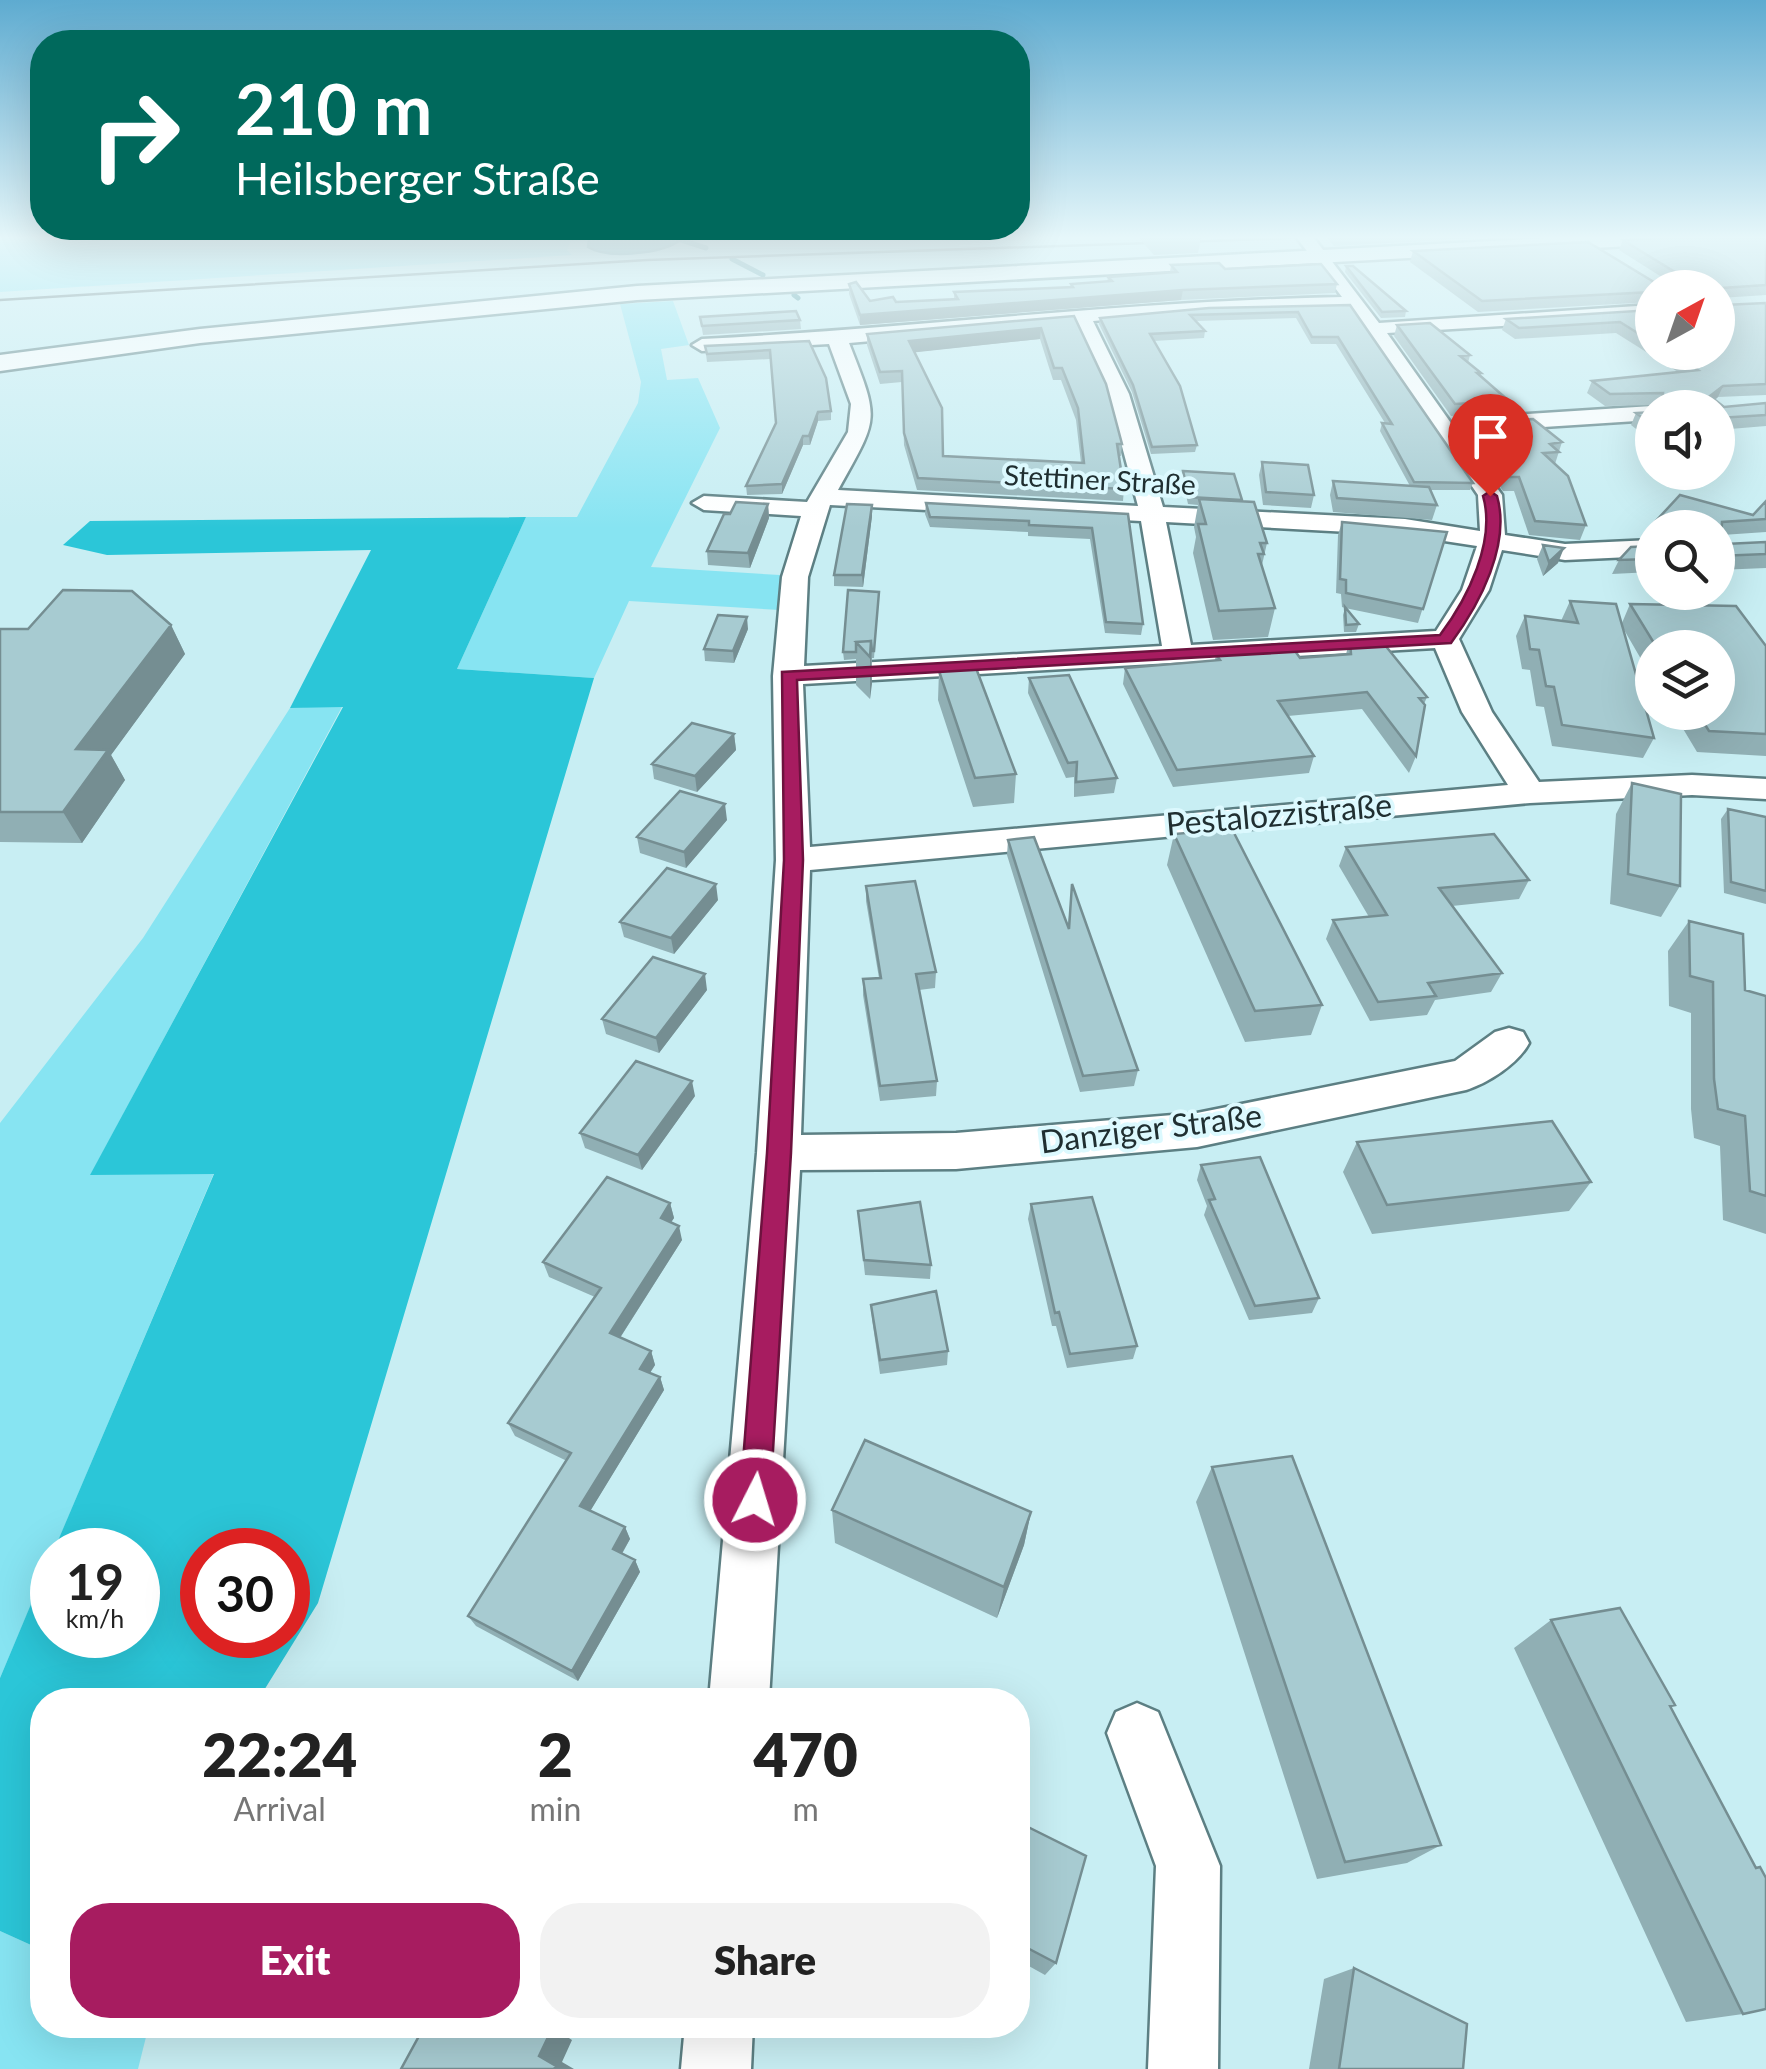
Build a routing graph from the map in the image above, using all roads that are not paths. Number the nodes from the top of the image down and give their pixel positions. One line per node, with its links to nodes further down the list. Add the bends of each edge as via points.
1 (236, 335): 7 (main road)
2 (872, 335): 5 (street)
3 (1092, 335): 12 (street, via 1122,397)
4 (1377, 335): 9 (street)
5 (837, 338): 6 (street); 11 (street, via 862,404 859,432)
6 (702, 345)
7 (0, 363)
8 (1635, 413): 9 (street)
9 (1444, 426): 13 (street, via 1490,496)
10 (704, 503): 11 (street)
11 (819, 504): 12 (street, Stettiner Straße); 17 (street, via 795,577)
12 (1152, 512): 13 (street, Stettiner Straße, via 1405,527); 16 (street)
13 (1494, 542): 14 (street, Stettiner Straße, via 1564,552); 15 (street)
14 (1635, 549)
15 (1445, 639): 16 (street); 19 (street, via 1477,712)
16 (1178, 654): 17 (street)
17 (788, 676): 20 (street)
18 (1766, 789): 19 (street, Pestalozzistraße, via 1692,785)
19 (1530, 793): 20 (street, Pestalozzistraße)
20 (794, 860): 22 (street)
21 (1509, 1042): 22 (street, Danziger Straße, via 1466,1074 1198,1130 956,1151)
22 (779, 1153): 23 (street)
23 (740, 1688)
24 (1137, 1733): 27 (street, via 1188,1866)
25 (717, 2038): 26 (street)
26 (716, 2069)
27 (1183, 2069)

